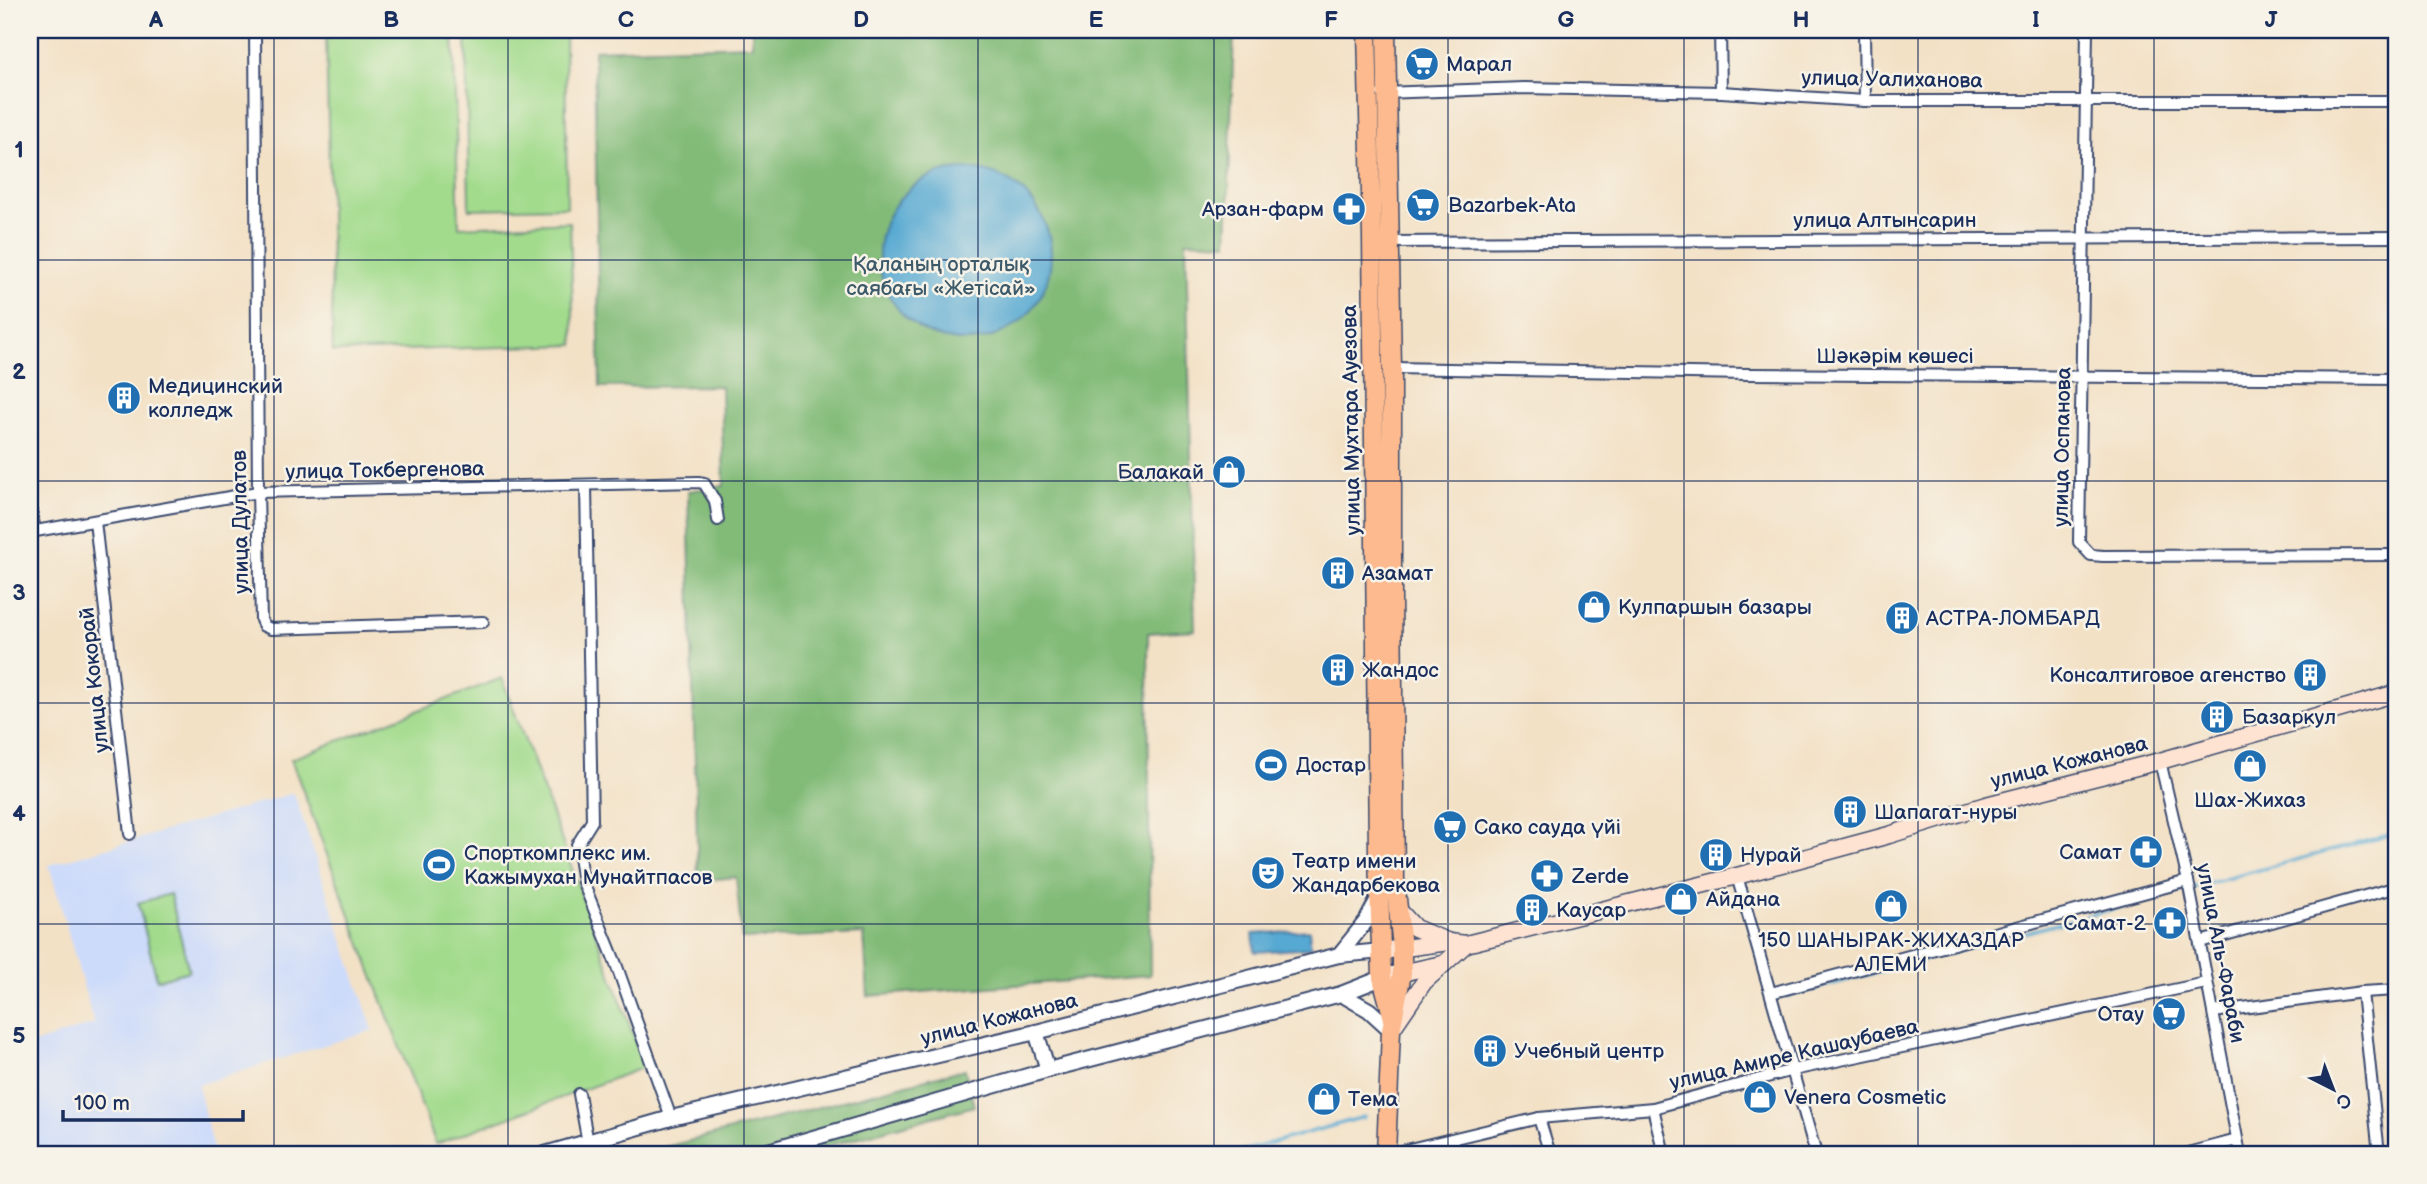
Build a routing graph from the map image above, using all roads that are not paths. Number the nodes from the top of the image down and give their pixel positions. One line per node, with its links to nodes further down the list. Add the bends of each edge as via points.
1 (255, 30): 20 (street, улица Дулатов)
2 (1367, 30): 8 (main road, улица Мухтара Ауезова)
3 (1386, 30): 9 (main road, улица Мухтара Ауезова)
4 (1720, 30): 7 (street)
5 (1864, 30): 10 (street)
6 (2087, 30): 11 (street, улица Оспанова)
7 (1721, 92): 9 (street, улица Уалиханова, via 1524,88); 10 (street, улица Уалиханова)
8 (1368, 93): 9 (street, улица Уалиханова); 15 (main road, улица Мухтара Ауезова)
9 (1387, 93): 15 (main road, улица Мухтара Ауезова)
10 (1865, 101): 11 (street, улица Уалиханова)
11 (2087, 101): 12 (street, улица Уалиханова); 14 (street, улица Оспанова)
12 (2397, 101)
13 (2397, 237): 14 (street, улица Алтынсарин)
14 (2084, 239): 15 (street, улица Алтынсарин); 17 (street, улица Оспанова)
15 (1381, 242): 16 (main road, улица Мухтара Ауезова); 33 (main road, улица Мухтара Ауезова)
16 (1392, 368): 17 (street, Шәкәрім көшесі); 34 (main road, улица Мухтара Ауезова)
17 (2083, 377): 18 (street, Шәкәрім көшесі); 25 (street, улица Оспанова, via 2079,542 2091,555)
18 (2397, 379)
19 (586, 486): 20 (street, улица Токбергенова); 22 (street, улица Токбергенова, via 704,483 715,501); 56 (street, via 592,821 577,845 583,883)
20 (258, 492): 23 (street, улица Токбергенова); 26 (street, улица Дулатов, via 264,626)
21 (30, 505): 24 (street)
22 (718, 520)
23 (95, 522): 24 (street, улица Токбергенова); 29 (street, улица Кокорай)
24 (32, 531)
25 (2397, 555)
26 (483, 622)
27 (2397, 693): 28 (main road, улица Кожанова)
28 (2160, 761): 30 (main road, улица Кожанова); 31 (street, улица Аль-Фараби)
29 (130, 834)
30 (1737, 876): 37 (main road, улица Кожанова); 47 (street)
31 (2188, 881): 36 (street, улица Аль-Фараби); 47 (street)
32 (2397, 887): 36 (street)
33 (1381, 894): 39 (main road, улица Мухтара Ауезова); 40 (street)
34 (1397, 908): 35 (main road, via 1415,928); 38 (main road, улица Мухтара Ауезова)
35 (1449, 942): 37 (main road, улица Кожанова); 38 (main road, улица Кожанова)
36 (2200, 942): 44 (street, улица Аль-Фараби)
37 (1466, 944): 41 (main road, улица Кожанова)
38 (1402, 948): 39 (main road, улица Кожанова); 42 (main road, улица Мухтара Ауезова)
39 (1382, 951): 40 (street, улица Кожанова); 43 (main road, улица Мухтара Ауезова)
40 (1339, 955): 51 (street, улица Кожанова)
41 (1444, 964): 42 (main road); 50 (main road, улица Кожанова, via 1424,982)
42 (1402, 973): 43 (main road); 50 (main road, улица Мухтара Ауезова)
43 (1382, 978): 48 (street); 50 (main road, улица Мухтара Ауезова)
44 (2206, 983): 49 (street, улица Аль-Фараби); 53 (street, улица Амире Кашаубаева)
45 (2397, 990): 46 (street)
46 (2362, 992): 49 (street); 68 (street)
47 (1771, 993): 53 (street)
48 (1341, 994): 50 (street); 52 (street)
49 (2213, 1012): 58 (street, улица Аль-Фараби)
50 (1392, 1025): 62 (main road, улица Мухтара Ауезова)
51 (1036, 1032): 52 (street); 56 (street, улица Кожанова)
52 (1048, 1070): 61 (street)
53 (1793, 1070): 55 (street, улица Амире Кашаубаева); 65 (street)
54 (579, 1094): 59 (street)
55 (1653, 1108): 57 (street, улица Амире Кашаубаева); 64 (street)
56 (671, 1118): 59 (street, улица Кожанова)
57 (1539, 1118): 62 (street, улица Амире Кашаубаева); 63 (street)
58 (2237, 1140): 66 (street); 67 (street, улица Аль-Фараби)
59 (588, 1149): 60 (street, улица Кожанова)
60 (545, 1154)
61 (758, 1154)
62 (1388, 1154)
63 (1550, 1154)
64 (1664, 1154)
65 (1816, 1154)
66 (2184, 1154)
67 (2240, 1154)
68 (2379, 1154)

